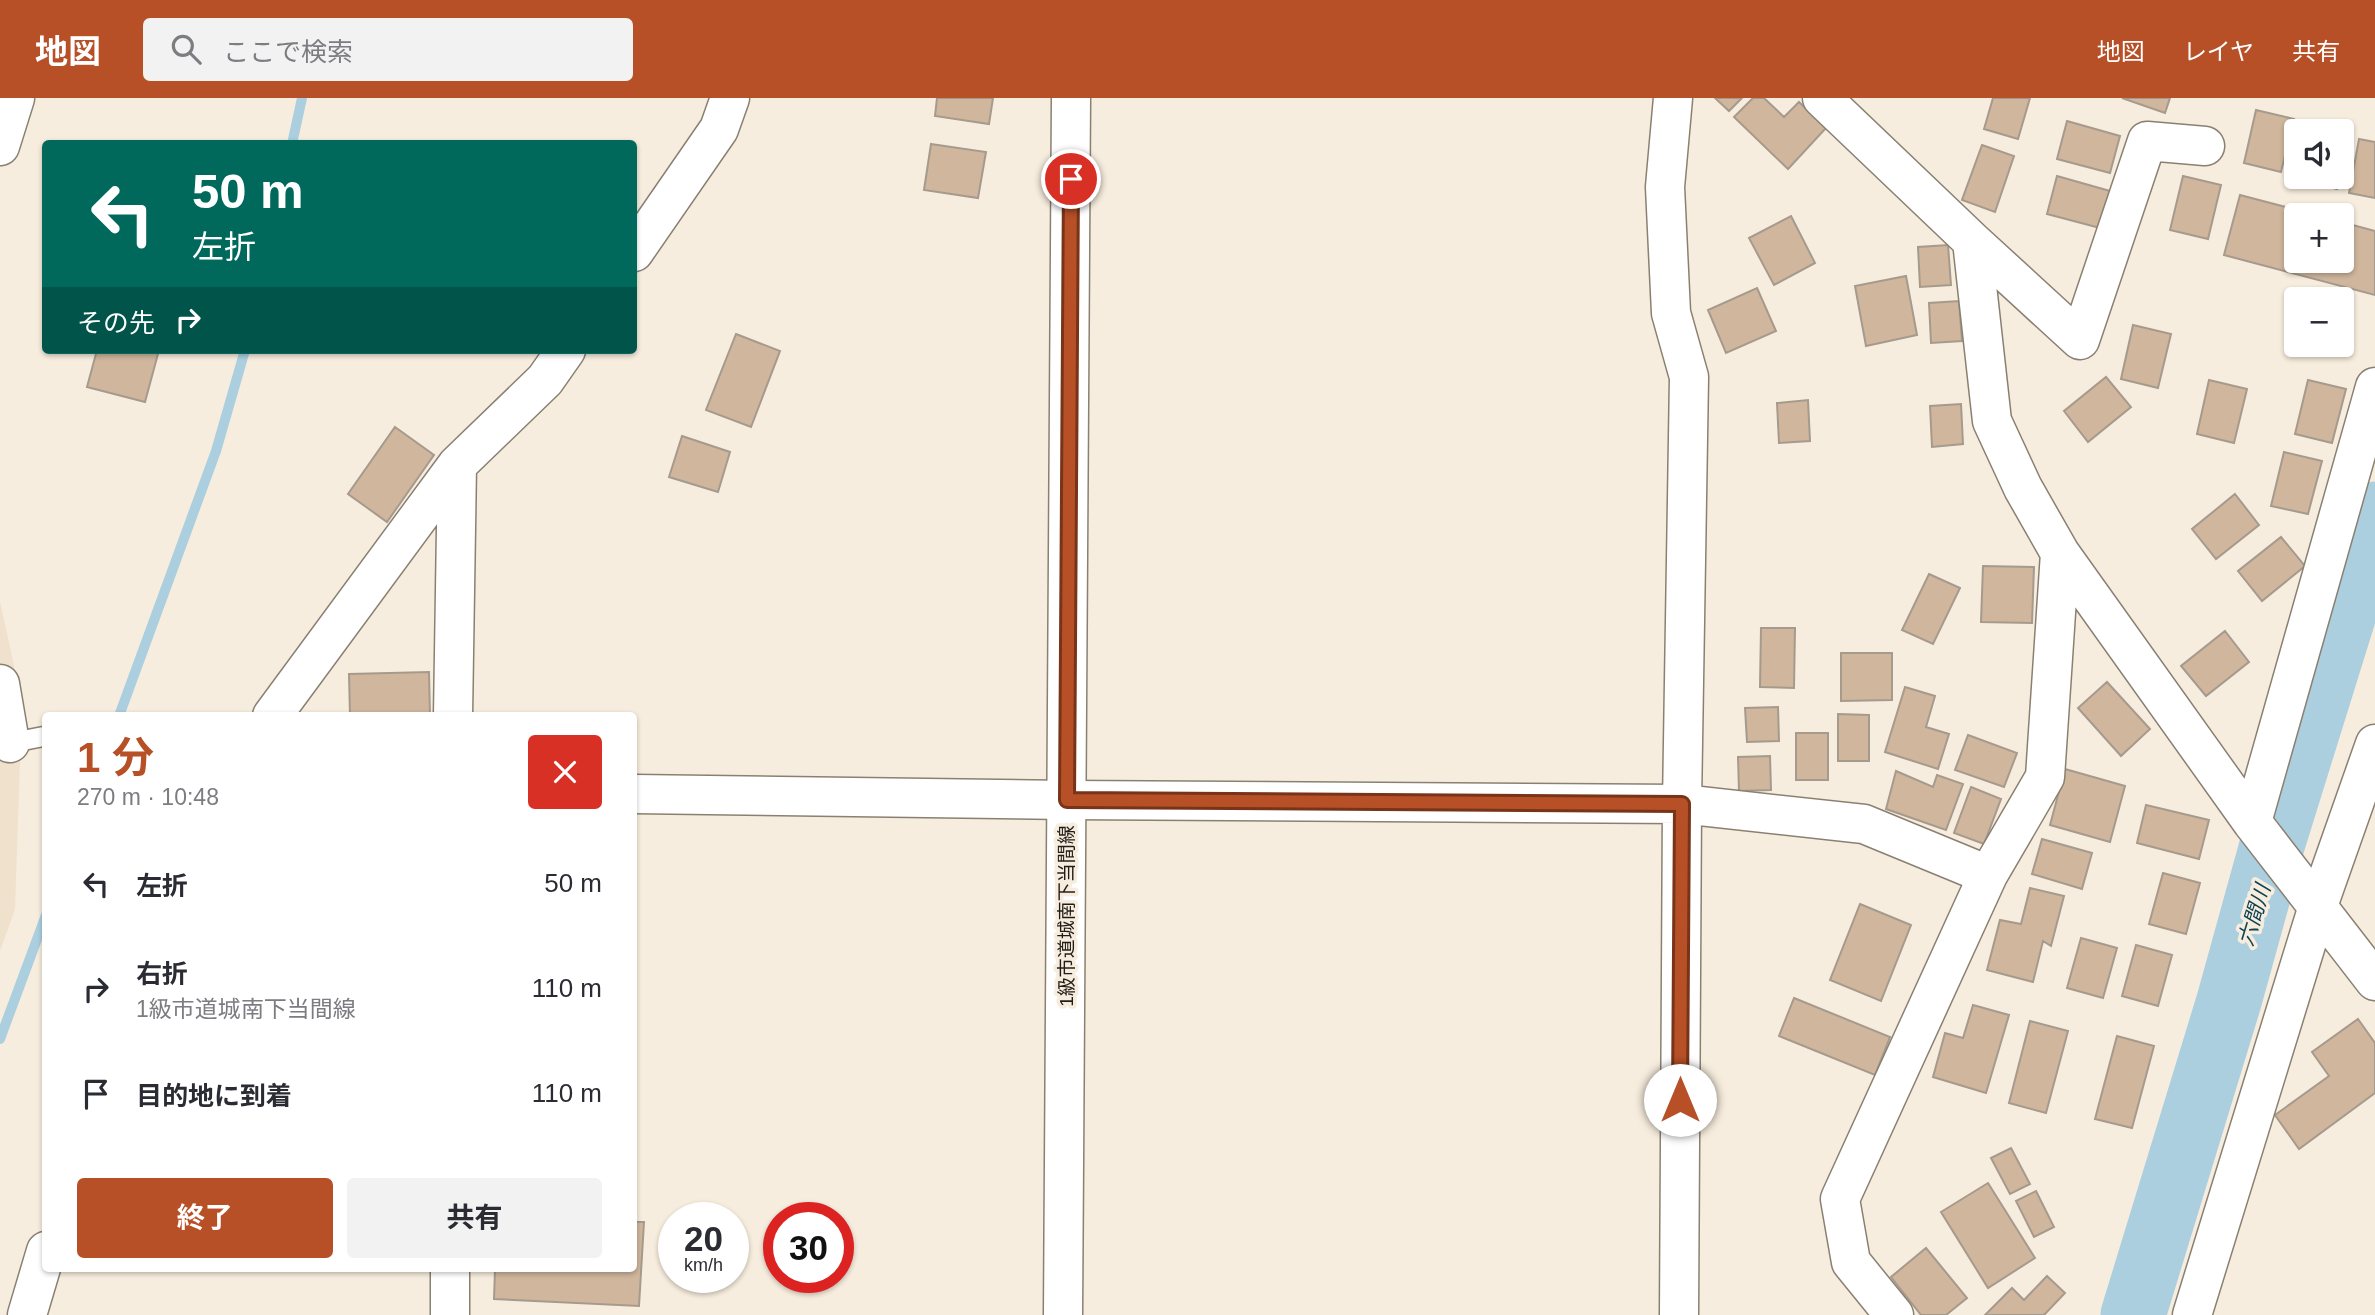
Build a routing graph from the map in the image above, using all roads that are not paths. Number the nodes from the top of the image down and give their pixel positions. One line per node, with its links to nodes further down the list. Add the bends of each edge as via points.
1 (15, 98): 6 (street)
2 (730, 98): 9 (street, via 719,129)
3 (1072, 98): 20 (street, 1級市道城南下当間線)
4 (1673, 98): 21 (street, via 1665,187 1671,313 1689,377)
5 (1822, 98): 8 (street)
6 (0, 146)
7 (2205, 146): 8 (street, via 2147,141 2080,340)
8 (1972, 241): 13 (street, via 1992,421)
9 (637, 248)
10 (563, 354): 12 (street, via 545,380)
11 (2375, 387): 22 (street)
12 (457, 465): 15 (street); 16 (street)
13 (2060, 553): 22 (street); 23 (street, via 2045,777)
14 (0, 684): 17 (street)
15 (275, 712)
16 (453, 712)
17 (18, 741)
18 (2375, 744): 24 (street)
19 (637, 794): 20 (street)
20 (1067, 800): 21 (street); 30 (street, 1級市道城南下当間線)
21 (1682, 804): 23 (street, via 1864,824); 31 (street)
22 (2252, 822): 24 (street)
23 (1989, 875): 32 (street, via 1840,1199 1851,1262)
24 (2318, 906): 25 (street); 33 (street)
25 (2372, 971)
26 (42, 1264): 28 (street)
27 (450, 1272): 29 (street)
28 (27, 1315)
29 (450, 1315)
30 (1062, 1315)
31 (1679, 1315)
32 (1894, 1315)
33 (2192, 1315)

